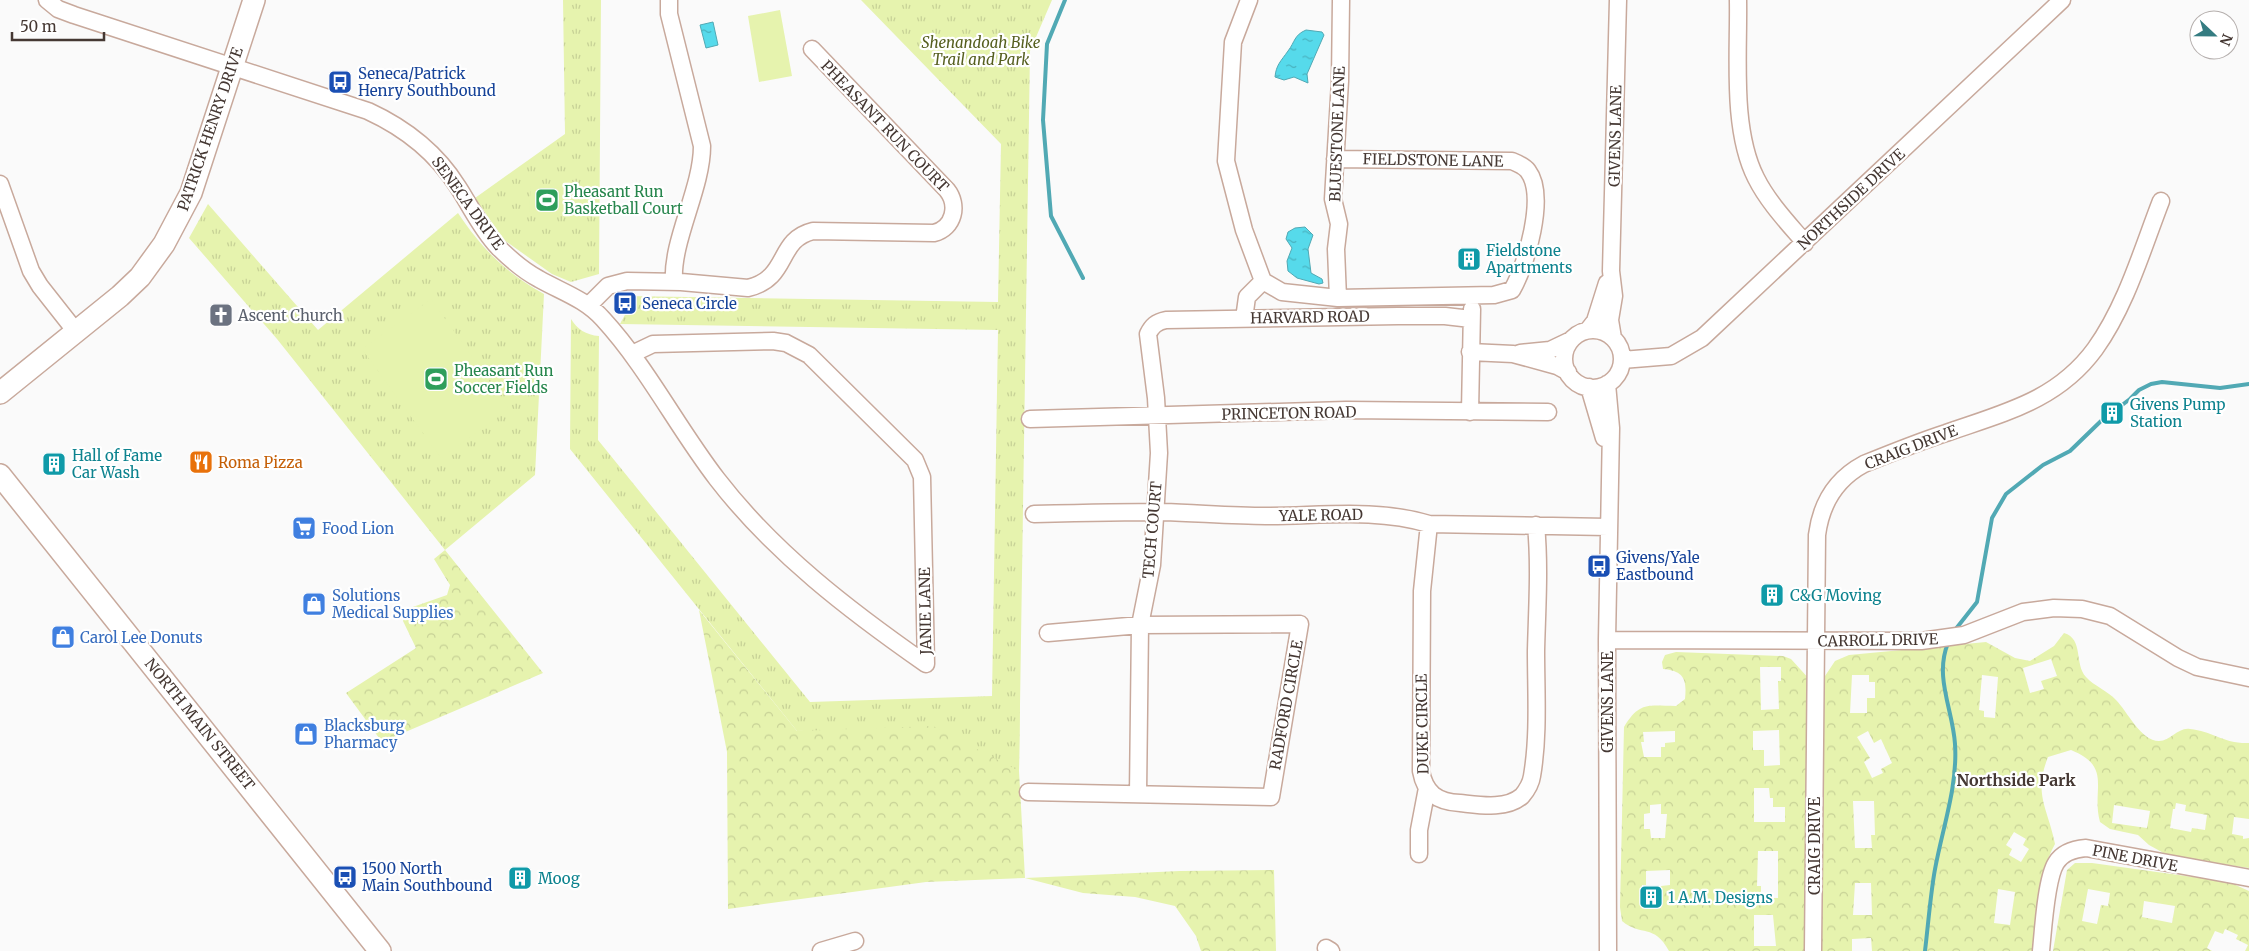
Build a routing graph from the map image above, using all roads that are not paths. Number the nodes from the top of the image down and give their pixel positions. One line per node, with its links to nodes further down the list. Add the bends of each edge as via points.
1 (47, 0): 10 (street, SENECA DRIVE, via 58,9 74,15)
2 (254, 0): 10 (main road, PATRICK HENRY DRIVE)
3 (669, 0): 17 (street, via 702,146 675,263)
4 (1250, 0): 16 (street, via 1233,42 1226,161 1244,230)
5 (1341, 0): 11 (street, BLUESTONE LANE)
6 (1618, 0): 15 (street, GIVENS LANE)
7 (1738, 0): 14 (street, via 1742,128 1747,154 1756,179)
8 (2062, 0): 14 (street, NORTHSIDE DRIVE)
9 (812, 49): 17 (street, PHEASANT RUN COURT, via 950,194 954,208 949,224 934,233 818,230 804,233 790,244 781,266 770,279 748,288)
10 (232, 67): 20 (street, SENECA DRIVE, via 368,111 401,128 424,145 443,166 488,234 509,257 538,279); 25 (main road, PATRICK HENRY DRIVE, via 191,193 173,229 140,277)
11 (1336, 159): 18 (street, FIELDSTONE LANE, via 1512,160 1528,172 1534,188 1535,210 1533,231 1521,274 1512,290); 19 (street, BLUESTONE LANE, via 1333,199 1339,224 1336,249)
12 (0, 184): 25 (street, via 31,271)
13 (2161, 201): 50 (street, CRAIG DRIVE, via 2128,286 2105,334 2071,376 2022,407 1864,464 1837,485 1825,504 1818,529)
14 (1805, 243): 31 (street, NORTHSIDE DRIVE, via 1686,350 1671,356)
15 (1611, 271): 24 (street, GIVENS LANE, via 1600,309); 26 (street, GIVENS LANE)
16 (1263, 281): 19 (street, FIELDSTONE LANE, via 1282,292); 21 (street, via 1246,297)
17 (674, 282): 20 (street, PHEASANT RUN COURT, via 616,282 603,289)
18 (1473, 296): 19 (street, FIELDSTONE LANE); 22 (street)
19 (1338, 298)
20 (589, 305): 29 (street, JANIE LANE)
21 (1244, 319): 22 (street, HARVARD ROAD, via 1417,316); 23 (street, HARVARD ROAD, via 1166,320)
22 (1471, 319): 28 (street)
23 (1151, 327): 38 (street, TECH COURT, via 1148,342)
24 (1588, 330): 26 (street, via 1598,330); 27 (street)
25 (77, 333): 35 (main road, PATRICK HENRY DRIVE)
26 (1613, 338): 31 (street)
27 (1571, 340): 30 (street, via 1550,350); 32 (street, via 1565,353)
28 (1470, 352): 30 (street); 36 (street)
29 (632, 354): 29 (street, JANIE LANE, via 694,449 755,524 861,618 926,664 922,477 915,460 809,355 786,343 653,344)
30 (1513, 354): 32 (street)
31 (1622, 360): 33 (street, via 1617,376)
32 (1568, 372): 34 (street, via 1580,384)
33 (1607, 384): 34 (street); 40 (street, GIVENS LANE, via 1611,428)
34 (1589, 387): 40 (street, GIVENS LANE)
35 (0, 393)
36 (1470, 412): 37 (street, PRINCETON ROAD); 38 (street, PRINCETON ROAD, via 1346,410)
37 (1548, 412)
38 (1158, 416): 39 (street, PRINCETON ROAD); 42 (street, TECH COURT)
39 (1030, 419)
40 (1609, 452): 46 (street, GIVENS LANE)
41 (0, 475): 58 (main road, NORTH MAIN STREET)
42 (1155, 512): 43 (street, YALE ROAD); 44 (street, YALE ROAD, via 1228,516 1386,514); 47 (street, TECH COURT, via 1152,565)
43 (1034, 514)
44 (1429, 524): 45 (street, YALE ROAD); 52 (street, DUKE CIRCLE, via 1423,564 1421,632 1421,770)
45 (1536, 526): 46 (street, YALE ROAD); 52 (street, DUKE CIRCLE, via 1536,717 1531,782 1523,795 1506,804 1444,801)
46 (1608, 527): 49 (street, GIVENS LANE)
47 (1140, 625): 48 (street, RADFORD CIRCLE); 54 (street, TECH COURT); 54 (street, RADFORD CIRCLE, via 1300,624 1271,797)
48 (1048, 633)
49 (1606, 640): 50 (street, CARROLL DRIVE); 60 (street, GIVENS LANE)
50 (1817, 641): 51 (street, CARROLL DRIVE, via 1949,638 1977,631 2022,612 2082,609 2110,616 2197,667); 61 (street, CRAIG DRIVE)
51 (2249, 678)
52 (1426, 788): 55 (street, via 1419,830)
53 (1028, 792): 54 (street, RADFORD CIRCLE)
54 (1138, 794)
55 (1419, 854)
56 (2249, 878): 62 (street, PINE DRIVE, via 2086,848 2070,851 2056,862 2051,875)
57 (854, 941): 59 (street)
58 (380, 951)
59 (821, 951)
60 (1608, 951)
61 (1813, 951)
62 (2041, 951)

